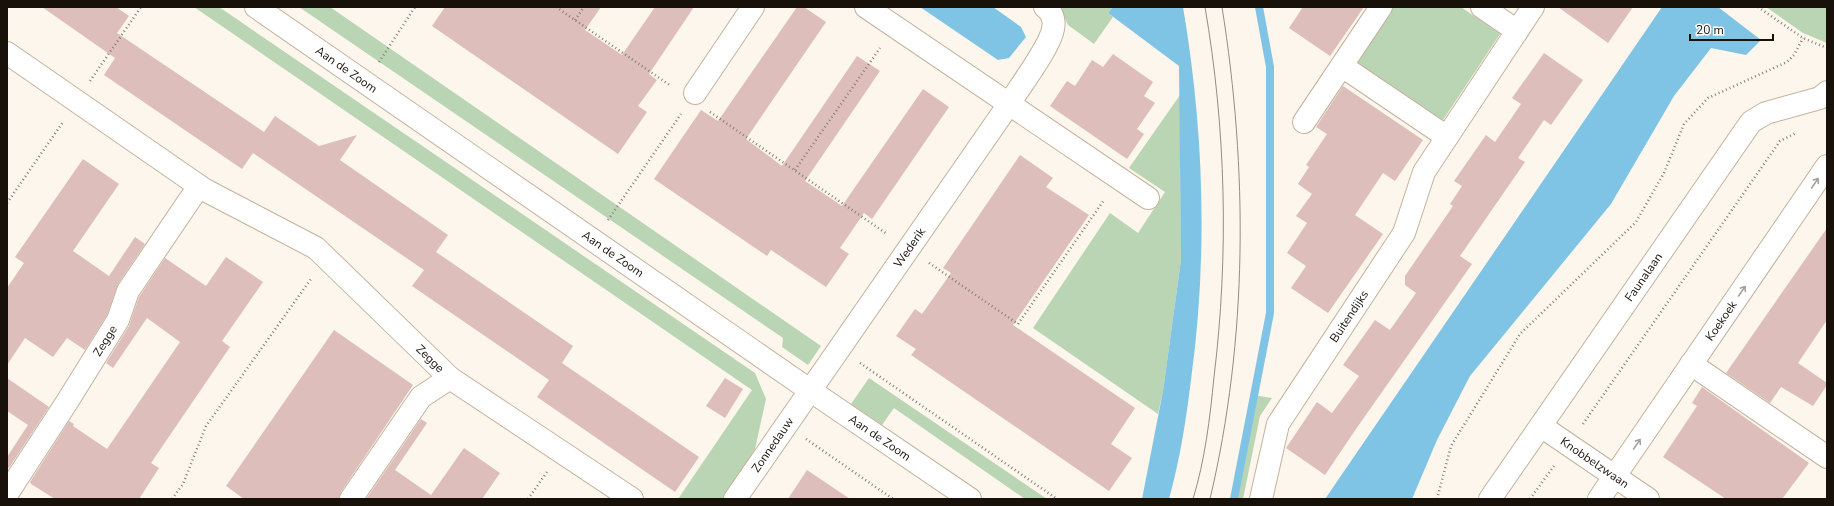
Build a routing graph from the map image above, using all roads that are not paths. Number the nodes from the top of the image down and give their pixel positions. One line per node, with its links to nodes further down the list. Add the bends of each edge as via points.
1 (256, 7): 21 (street, Aan de Zoom)
2 (753, 7): 12 (street)
3 (866, 7): 13 (street)
4 (1045, 7): 13 (street, Wederik, via 1052,16 1053,28 1049,40)
5 (1381, 7): 10 (street)
6 (1482, 7): 8 (street)
7 (1533, 7): 8 (street, Buitendijks)
8 (1517, 31): 15 (street, Buitendijks)
9 (7, 53): 17 (street, Zegge)
10 (1342, 66): 14 (street); 15 (street)
11 (1827, 92): 22 (street, Faunalaan, via 1820,98 1766,113 1751,122)
12 (693, 96)
13 (1009, 104): 18 (street); 21 (street, Wederik)
14 (1304, 122)
15 (1446, 137): 30 (street, Buitendijks, via 1424,172 1404,233 1278,424)
16 (1827, 166): 19 (street, Koekoek, one-way to 16)
17 (199, 186): 20 (street, Zegge, via 316,248); 25 (street, Zegge, via 128,291 118,320)
18 (1148, 198)
19 (1692, 364): 23 (street); 24 (street, Koekoek, one-way to 19)
20 (450, 378): 26 (street, Zegge, via 421,397); 27 (street, Zegge)
21 (811, 391): 28 (street, Zonnedauw); 29 (street, Aan de Zoom)
22 (1540, 426): 24 (street, Knobbelzwaan); 31 (street, Faunalaan)
23 (1827, 457)
24 (1615, 476): 32 (street, Koekoek); 33 (street, Knobbelzwaan)
25 (7, 494)
26 (351, 499)
27 (632, 499)
28 (735, 499)
29 (970, 499)
30 (1261, 499)
31 (1490, 499)
32 (1599, 499)
33 (1648, 499)

